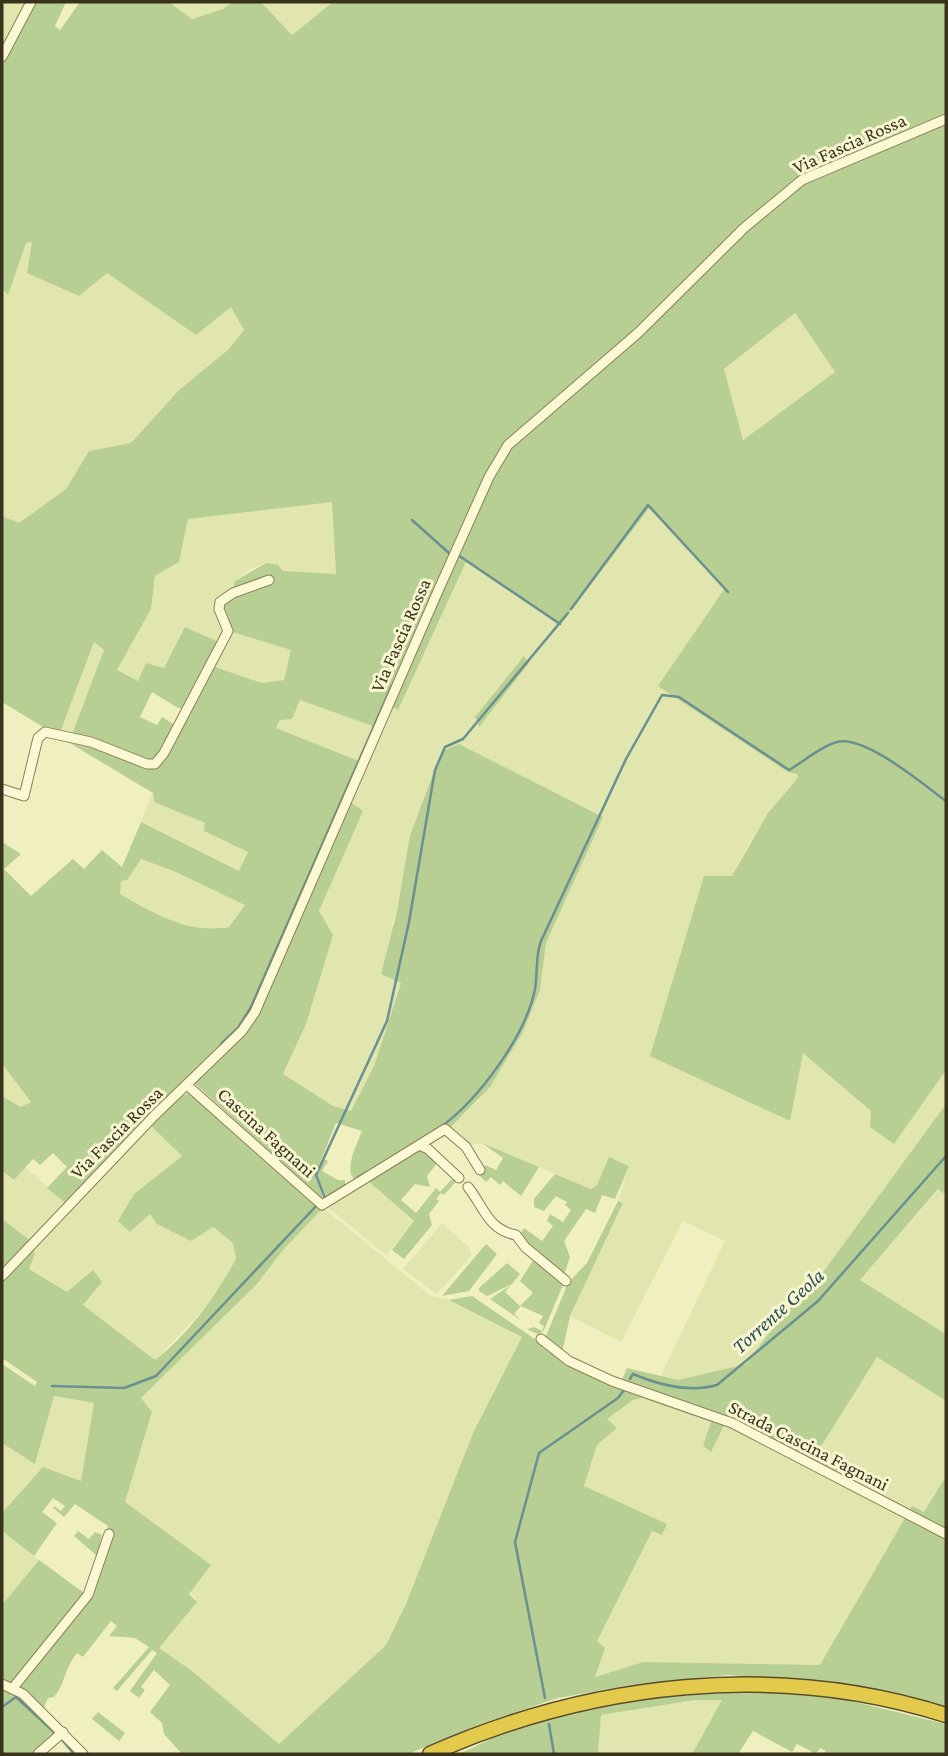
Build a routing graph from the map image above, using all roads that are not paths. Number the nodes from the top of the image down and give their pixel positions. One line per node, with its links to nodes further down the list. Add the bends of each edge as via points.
1 (31, 2): 2 (street)
2 (2, 57)
3 (946, 119): 6 (street, Via Fascia Rossa, via 802,180 744,228 638,333 508,445 438,591 255,1012)
4 (269, 580): 5 (street, via 220,602 228,631 155,764 50,732 41,734 24,796)
5 (2, 789)
6 (188, 1086): 7 (street, Cascina Fagnani, via 322,1205); 11 (street, Via Fascia Rossa)
7 (419, 1145): 8 (street, via 445,1129 466,1147); 9 (street)
8 (480, 1170)
9 (459, 1178)
10 (468, 1187): 12 (street, via 491,1223 516,1235)
11 (2, 1276)
12 (566, 1281)
13 (541, 1339): 15 (street, Strada Cascina Fagnani, via 569,1361 732,1423)
14 (109, 1534): 17 (street, via 88,1595)
15 (946, 1534)
16 (2, 1684): 17 (street)
17 (12, 1689): 19 (street)
18 (946, 1715): 22 (highway, via 795,1686 688,1687 616,1694 550,1709)
19 (63, 1732): 20 (street); 21 (street)
20 (38, 1754)
21 (83, 1754)
22 (430, 1754)

